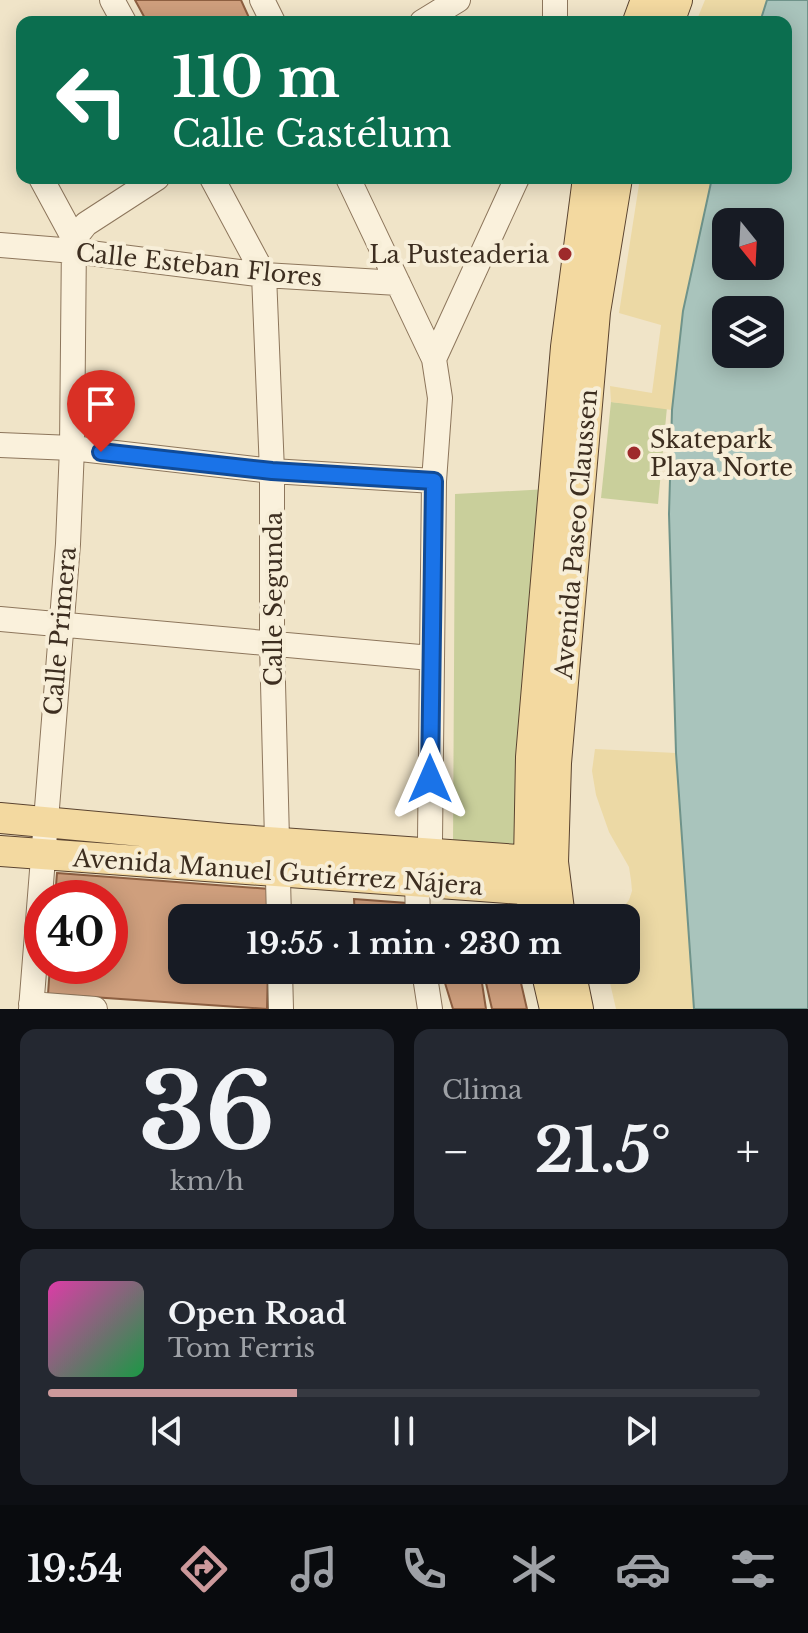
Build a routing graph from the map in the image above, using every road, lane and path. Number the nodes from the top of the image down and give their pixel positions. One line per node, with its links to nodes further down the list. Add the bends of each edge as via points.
1 (458, 0): 2 (street)
2 (432, 16)
3 (44, 184): 11 (street)
4 (148, 184): 11 (street, via 86,224)
5 (215, 184): 12 (street, Calle Segunda)
6 (351, 184): 13 (street)
7 (514, 184): 14 (street)
8 (587, 184): 30 (main road, Avenida Paseo Claussen, via 570,307 531,757)
9 (616, 184): 30 (main road, Avenida Paseo Claussen, via 590,356)
10 (0, 245): 11 (street, Calle Esteban Flores)
11 (74, 245): 12 (street, Calle Esteban Flores); 16 (street, Calle Primera)
12 (264, 275): 13 (street, Calle Esteban Flores); 17 (street, Calle Segunda)
13 (398, 283): 14 (street)
14 (434, 359): 18 (street, via 440,398)
15 (0, 445): 16 (street)
16 (72, 448): 17 (street); 20 (street, Calle Primera)
17 (272, 471): 18 (street); 21 (street, Calle Segunda)
18 (434, 481): 22 (street)
19 (0, 619): 20 (street)
20 (60, 624): 21 (street); 24 (street, Calle Primera)
21 (272, 644): 22 (street); 28 (street, Calle Segunda)
22 (431, 658): 26 (street)
23 (0, 818): 24 (main road, Avenida Manuel Gutiérrez Nájera)
24 (45, 822): 27 (street, Calle Primera); 28 (main road, Avenida Manuel Gutiérrez Nájera)
25 (0, 851): 27 (main road, Avenida Manuel Gutiérrez Nájera)
26 (426, 853): 28 (main road, Avenida Manuel Gutiérrez Nájera); 29 (street); 30 (main road, Avenida Manuel Gutiérrez Nájera)
27 (41, 854): 28 (main road, Avenida Manuel Gutiérrez Nájera); 37 (street, Calle Primera)
28 (278, 855): 29 (main road, Avenida Manuel Gutiérrez Nájera); 31 (street, Calle Segunda)
29 (417, 883): 30 (main road, Avenida Manuel Gutiérrez Nájera); 32 (street)
30 (544, 890)
31 (279, 904)
32 (418, 904)
33 (280, 984): 39 (street)
34 (426, 984): 40 (street)
35 (549, 984): 41 (main road)
36 (573, 984): 42 (main road)
37 (31, 1007): 38 (street)
38 (95, 1009)
39 (281, 1009)
40 (430, 1009)
41 (555, 1009)
42 (578, 1009)

